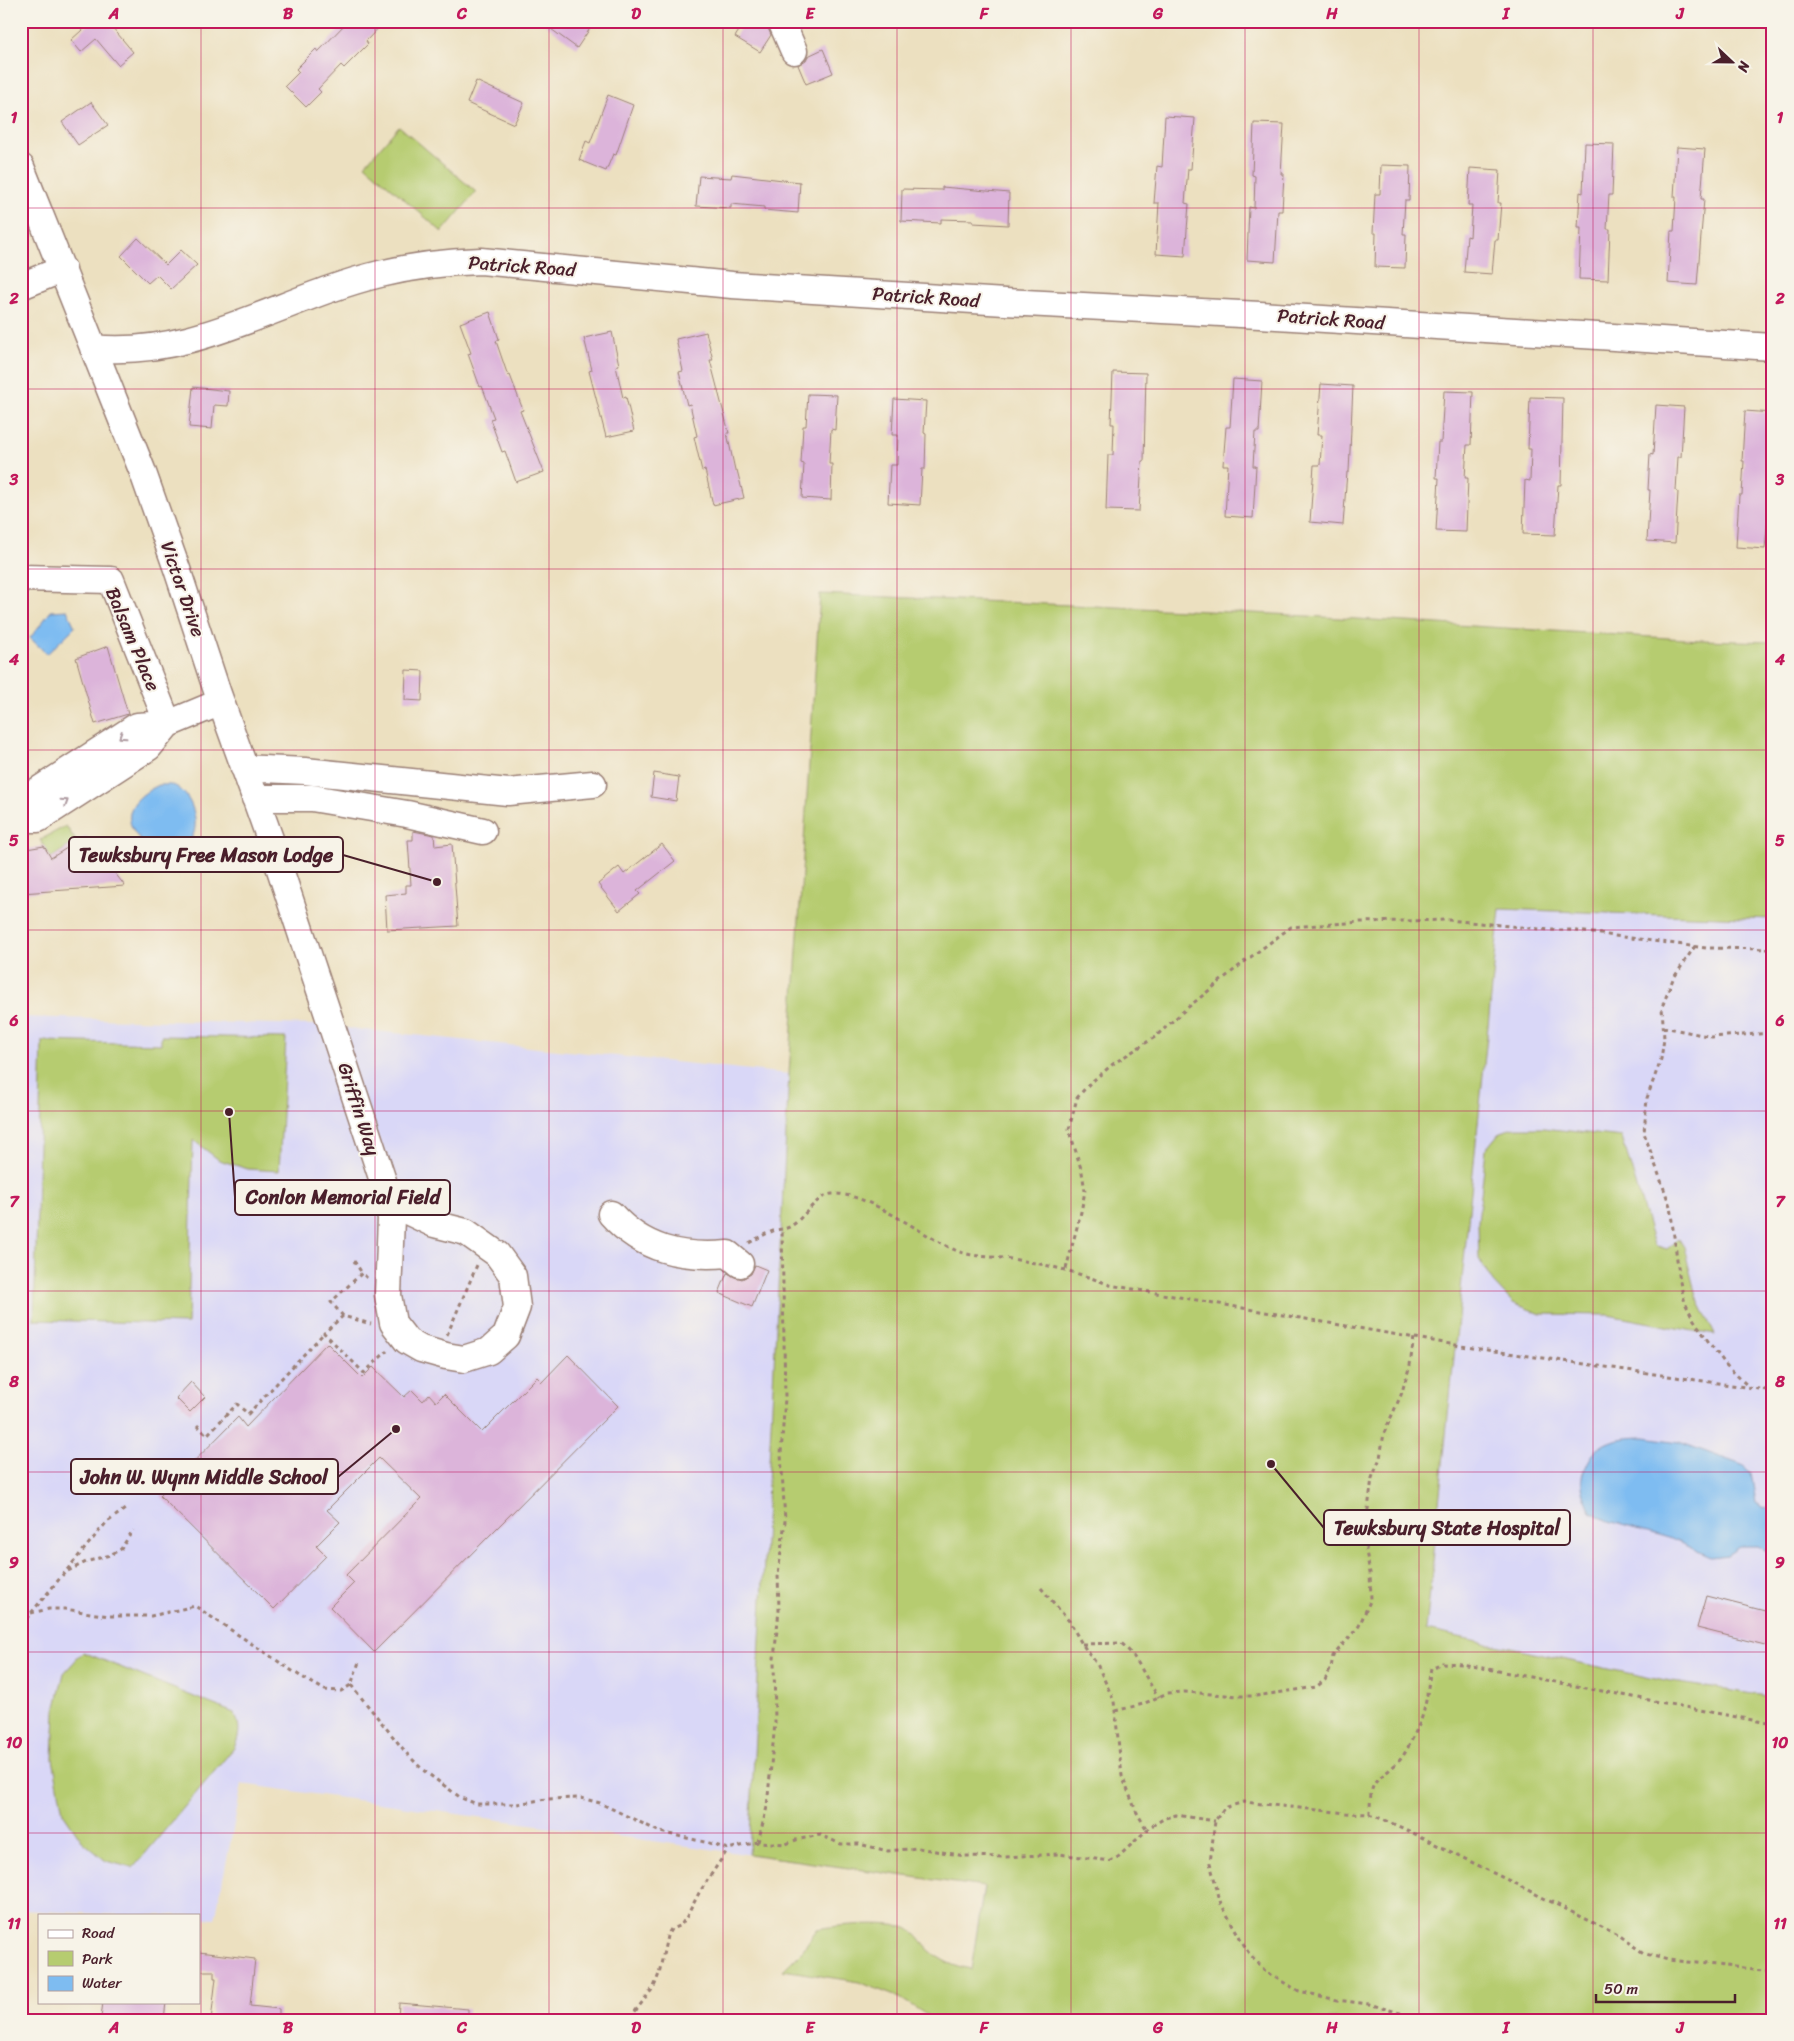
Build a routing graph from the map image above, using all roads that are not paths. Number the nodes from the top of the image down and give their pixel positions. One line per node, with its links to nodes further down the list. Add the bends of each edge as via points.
1 (781, 21): 2 (street)
2 (794, 51)
3 (21, 166): 4 (street, Victor Drive)
4 (62, 269): 5 (street); 7 (street, Victor Drive)
5 (21, 286)
6 (1773, 346): 7 (street, Patrick Road, via 732,285 481,261 446,262 380,274 254,320 175,344 145,350)
7 (93, 348): 9 (street, Victor Drive, via 142,470)
8 (21, 578): 10 (street, Balsam Place, via 111,580)
9 (221, 702): 10 (street); 11 (street, Victor Drive)
10 (168, 724): 14 (street, one-way to 14, via 138,726); 15 (street, one-way to 10, via 38,819 149,747)
11 (244, 768): 12 (street, via 305,771 508,792); 13 (street, Victor Drive)
12 (593, 784)
13 (255, 798): 16 (street, via 312,798); 17 (street, Victor Drive)
14 (21, 804)
15 (21, 820)
16 (483, 831)
17 (329, 1017): 18 (street, Griffin Way)
18 (388, 1202): 18 (street, Griffin Way, via 391,1218 388,1295 393,1323 406,1341 439,1355 464,1359 489,1351 506,1336 517,1307 513,1276 497,1254 466,1232 434,1224)
19 (611, 1214): 20 (street, via 625,1230 655,1247)
20 (734, 1259)

